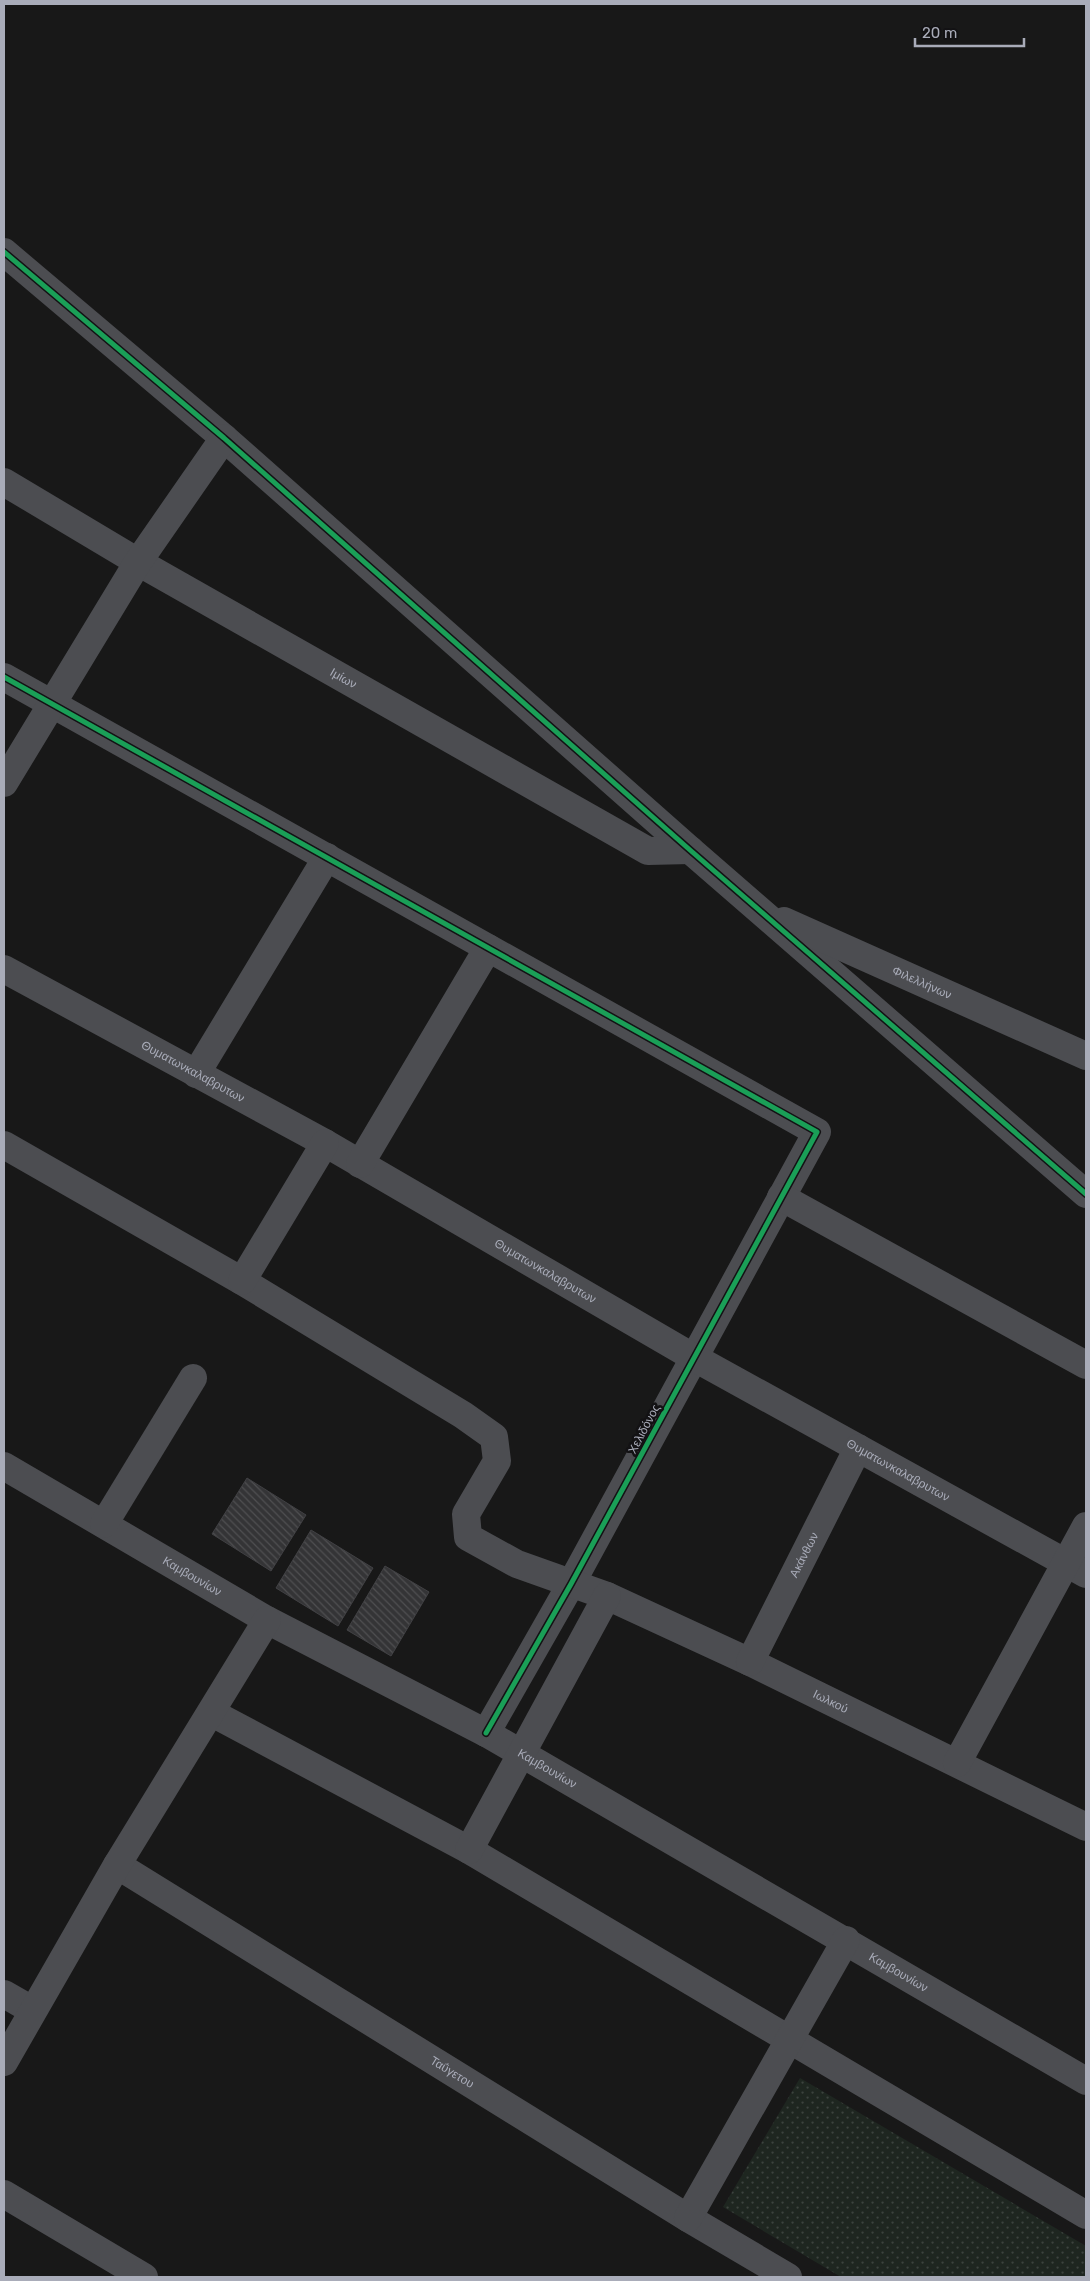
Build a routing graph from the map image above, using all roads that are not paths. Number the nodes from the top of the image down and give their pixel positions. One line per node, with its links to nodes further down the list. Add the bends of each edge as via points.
1 (4, 252): 2 (street)
2 (224, 438): 4 (street); 8 (street)
3 (4, 482): 4 (street, Ιμίων)
4 (138, 562): 6 (street); 8 (street, Ιμίων, via 648,851)
5 (4, 677): 6 (street)
6 (52, 703): 7 (street); 9 (street)
7 (4, 783)
8 (690, 850): 10 (street)
9 (327, 858): 11 (street); 14 (street)
10 (758, 909): 13 (street, Φιλελλήνων); 18 (street)
11 (488, 948): 17 (street); 19 (street, Χελιδόνος, via 817,1132)
12 (4, 970): 14 (street, Θυματωνκαλαβρυτων)
13 (1086, 1056)
14 (196, 1074): 15 (street, Θυματωνκαλαβρυτων)
15 (324, 1143): 17 (street, Θυματωνκαλαβρυτων); 20 (street)
16 (4, 1145): 20 (street)
17 (360, 1164): 21 (street, Θυματωνκαλαβρυτων)
18 (1086, 1194)
19 (781, 1197): 21 (street, Χελιδόνος); 22 (street)
20 (242, 1281): 29 (street, Ιωλκού, via 494,1437 497,1460 466,1514 468,1537 517,1564)
21 (693, 1357): 24 (street, Θυματωνκαλαβρυτων); 29 (street, Χελιδόνος)
22 (1086, 1365)
23 (193, 1378): 26 (street)
24 (858, 1448): 28 (street, Θυματωνκαλαβρυτων); 32 (street, Ακάνθων)
25 (4, 1466): 26 (street, Καμβουνίων)
26 (104, 1524): 31 (street, Καμβουνίων)
27 (1086, 1526): 28 (street)
28 (1076, 1568): 36 (street)
29 (571, 1584): 30 (street, Ιωλκού); 34 (street, Χελιδόνος)
30 (608, 1596): 32 (street, Ιωλκού); 35 (street)
31 (268, 1620): 33 (street); 34 (street, Καμβουνίων)
32 (750, 1662): 36 (street, Ιωλκού)
33 (212, 1713): 38 (street); 39 (street)
34 (486, 1733): 35 (street, Καμβουνίων)
35 (521, 1754): 38 (street); 40 (street, Καμβουνίων)
36 (957, 1763): 37 (street, Ιωλκού)
37 (1086, 1828)
38 (469, 1850): 43 (street)
39 (117, 1865): 42 (street); 48 (street, Ταΰγετου)
40 (846, 1940): 43 (street); 45 (street, Καμβουνίων)
41 (4, 1994): 42 (street)
42 (32, 2010): 44 (street)
43 (790, 2039): 47 (street); 48 (street)
44 (4, 2062)
45 (1086, 2081)
46 (4, 2194): 49 (street)
47 (1086, 2215)
48 (688, 2218): 50 (street, Ταΰγετου)
49 (144, 2277)
50 (788, 2277)

